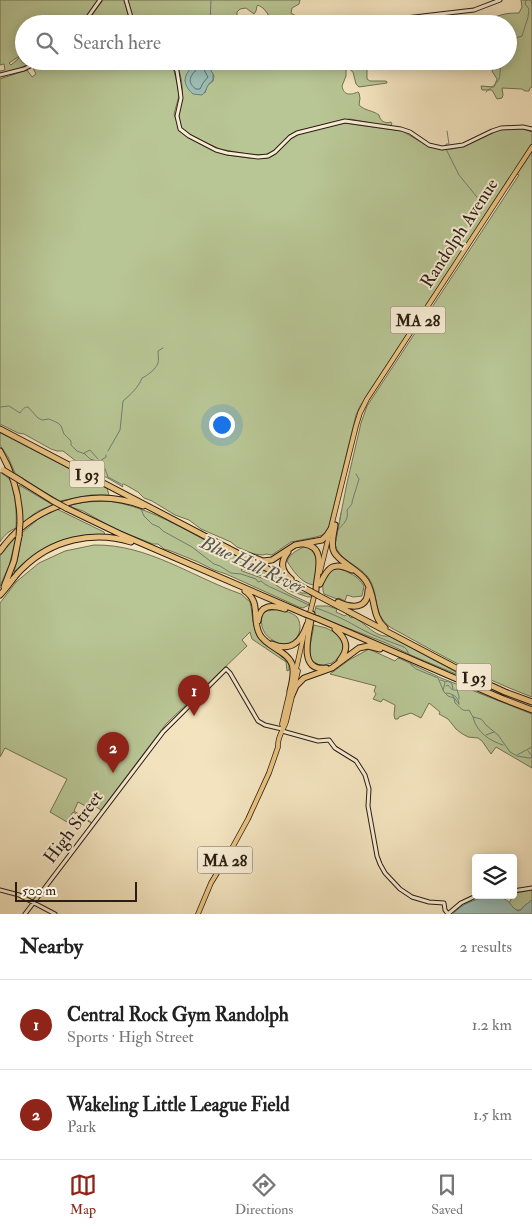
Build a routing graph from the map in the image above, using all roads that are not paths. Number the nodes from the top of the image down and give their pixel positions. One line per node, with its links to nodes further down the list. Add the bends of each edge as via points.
1 (100, 0): 4 (main road)
2 (126, 0): 5 (main road)
3 (500, 0): 6 (main road, via 474,10)
4 (89, 15)
5 (130, 15)
6 (431, 15)
7 (21, 70): 9 (main road)
8 (176, 70): 10 (main road, via 180,90 177,116 180,128 189,136 224,152 268,156 299,132 345,121 401,129 441,148 464,144 501,128)
9 (0, 76)
10 (532, 129)
11 (532, 148): 16 (main road, Randolph Avenue / MA 28, via 365,402 356,426)
12 (0, 428): 15 (highway, I 93)
13 (0, 451): 24 (highway, bridge, via 16,488 20,522 14,560)
14 (2, 468): 19 (highway, I 93, bridge, via 66,508)
15 (173, 519): 17 (highway, I 93); 18 (highway, via 122,500 80,500 57,506 33,519 12,536)
16 (333, 527): 17 (highway, via 321,540 295,545 270,561); 21 (main road, Randolph Avenue / MA 28); 23 (main road, Randolph Avenue / MA 28); 30 (highway, via 334,552 365,580 378,620)
17 (226, 547): 22 (highway, I 93)
18 (0, 552)
19 (160, 552): 20 (highway, I 93); 24 (highway, via 114,538 72,541 33,559)
20 (234, 584): 26 (highway, I 93); 32 (highway, via 254,600 260,636 292,663)
21 (320, 584): 23 (highway, via 329,568 340,566 359,576 366,586 367,598 353,607); 25 (main road, Randolph Avenue / MA 28)
22 (299, 585): 23 (highway, I 93); 23 (highway, via 285,573 282,562 292,549 307,544 319,555)
23 (315, 592): 25 (main road, Randolph Avenue / MA 28); 30 (highway, I 93)
24 (0, 595)
25 (313, 606): 27 (main road, MA 28); 29 (main road, MA 28)
26 (303, 613): 28 (highway, I 93, bridge); 29 (highway, via 276,606 266,607 261,611 258,625 264,638 287,647 299,640)
27 (312, 614): 28 (highway, via 307,655 311,664 319,668 335,663 345,651 344,638); 32 (main road, MA 28)
28 (329, 624): 31 (highway, I 93)
29 (307, 625): 32 (main road, MA 28)
30 (394, 635): 33 (highway, I 93, via 489,685)
31 (404, 656): 32 (highway, via 370,646 360,648 333,667 303,678); 34 (highway, I 93)
32 (291, 693): 35 (main road, MA 28)
33 (532, 702)
34 (532, 710)
35 (282, 729): 40 (main road, High Street, via 258,721 226,669 166,728); 43 (main road, MA 28, via 270,770 246,823 211,883); 44 (main road, via 318,740 330,740 335,749 350,756 360,766 369,790 368,804 383,870 410,896 444,903)
36 (532, 888): 38 (main road)
37 (0, 890): 40 (main road)
38 (517, 890)
39 (472, 897): 44 (main road, via 461,902)
40 (33, 902): 41 (main road, High Street); 42 (main road)
41 (25, 914)
42 (55, 914)
43 (198, 914)
44 (448, 914)

